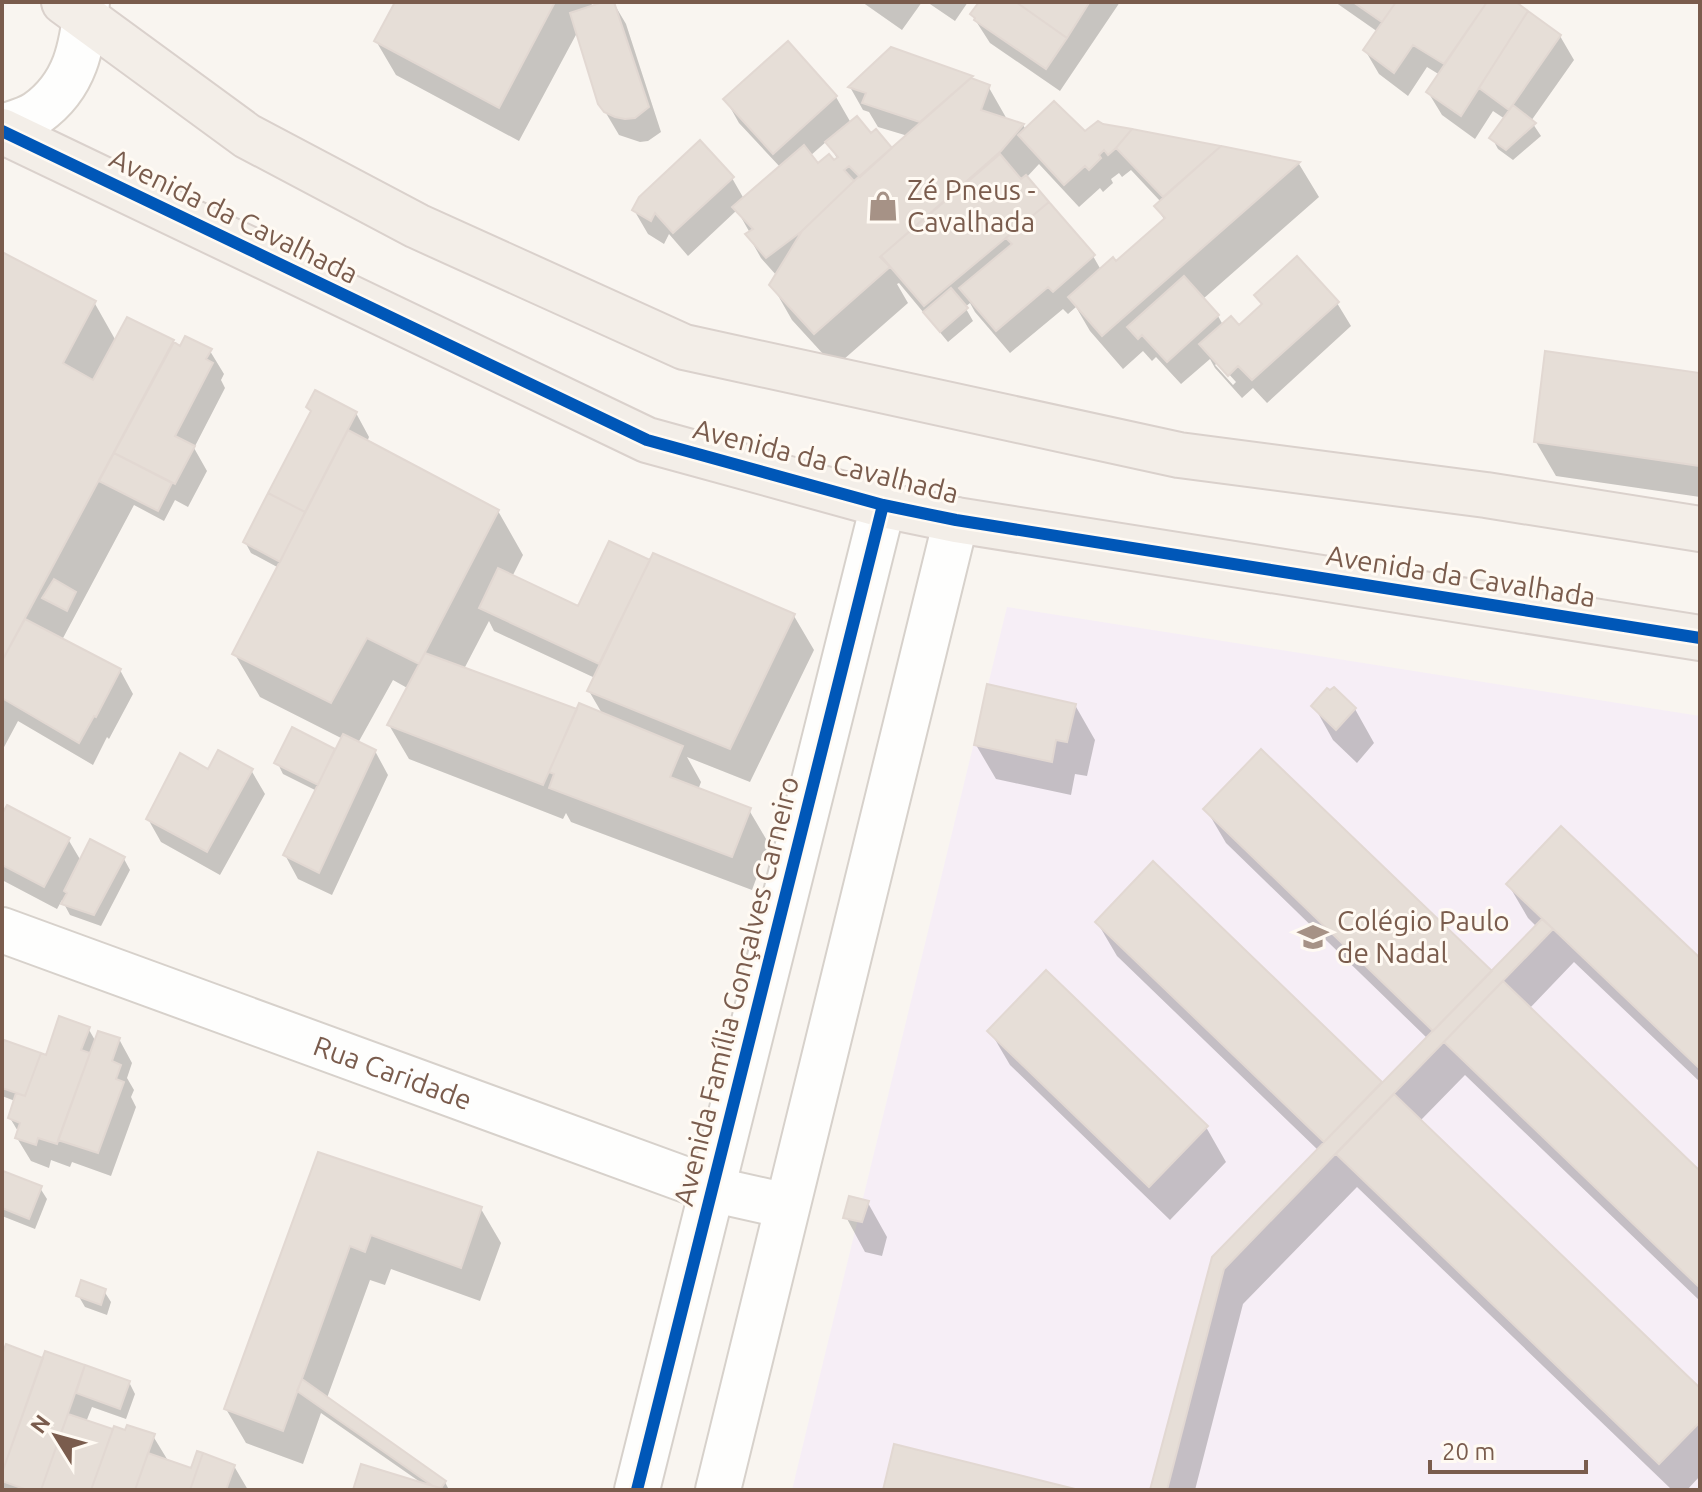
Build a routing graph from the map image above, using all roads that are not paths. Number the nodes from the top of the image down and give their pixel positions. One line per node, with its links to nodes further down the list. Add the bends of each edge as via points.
1 (79, 8): 2 (street, via 80,53 61,92 35,115); 5 (main road, via 247,136 417,226 684,347 1179,455)
2 (2, 129): 3 (main road, Avenida da Cavalhada, via 647,440)
3 (883, 505): 4 (main road, Avenida da Cavalhada); 8 (street, Avenida Família Gonçalves Carneiro)
4 (956, 520): 6 (main road, Avenida da Cavalhada); 9 (street)
5 (1700, 529)
6 (1700, 638)
7 (2, 930): 8 (street, Rua Caridade)
8 (711, 1189): 9 (street, Rua Caridade); 10 (street, Avenida Família Gonçalves Carneiro)
9 (787, 1206): 11 (street)
10 (637, 1490)
11 (718, 1490)

